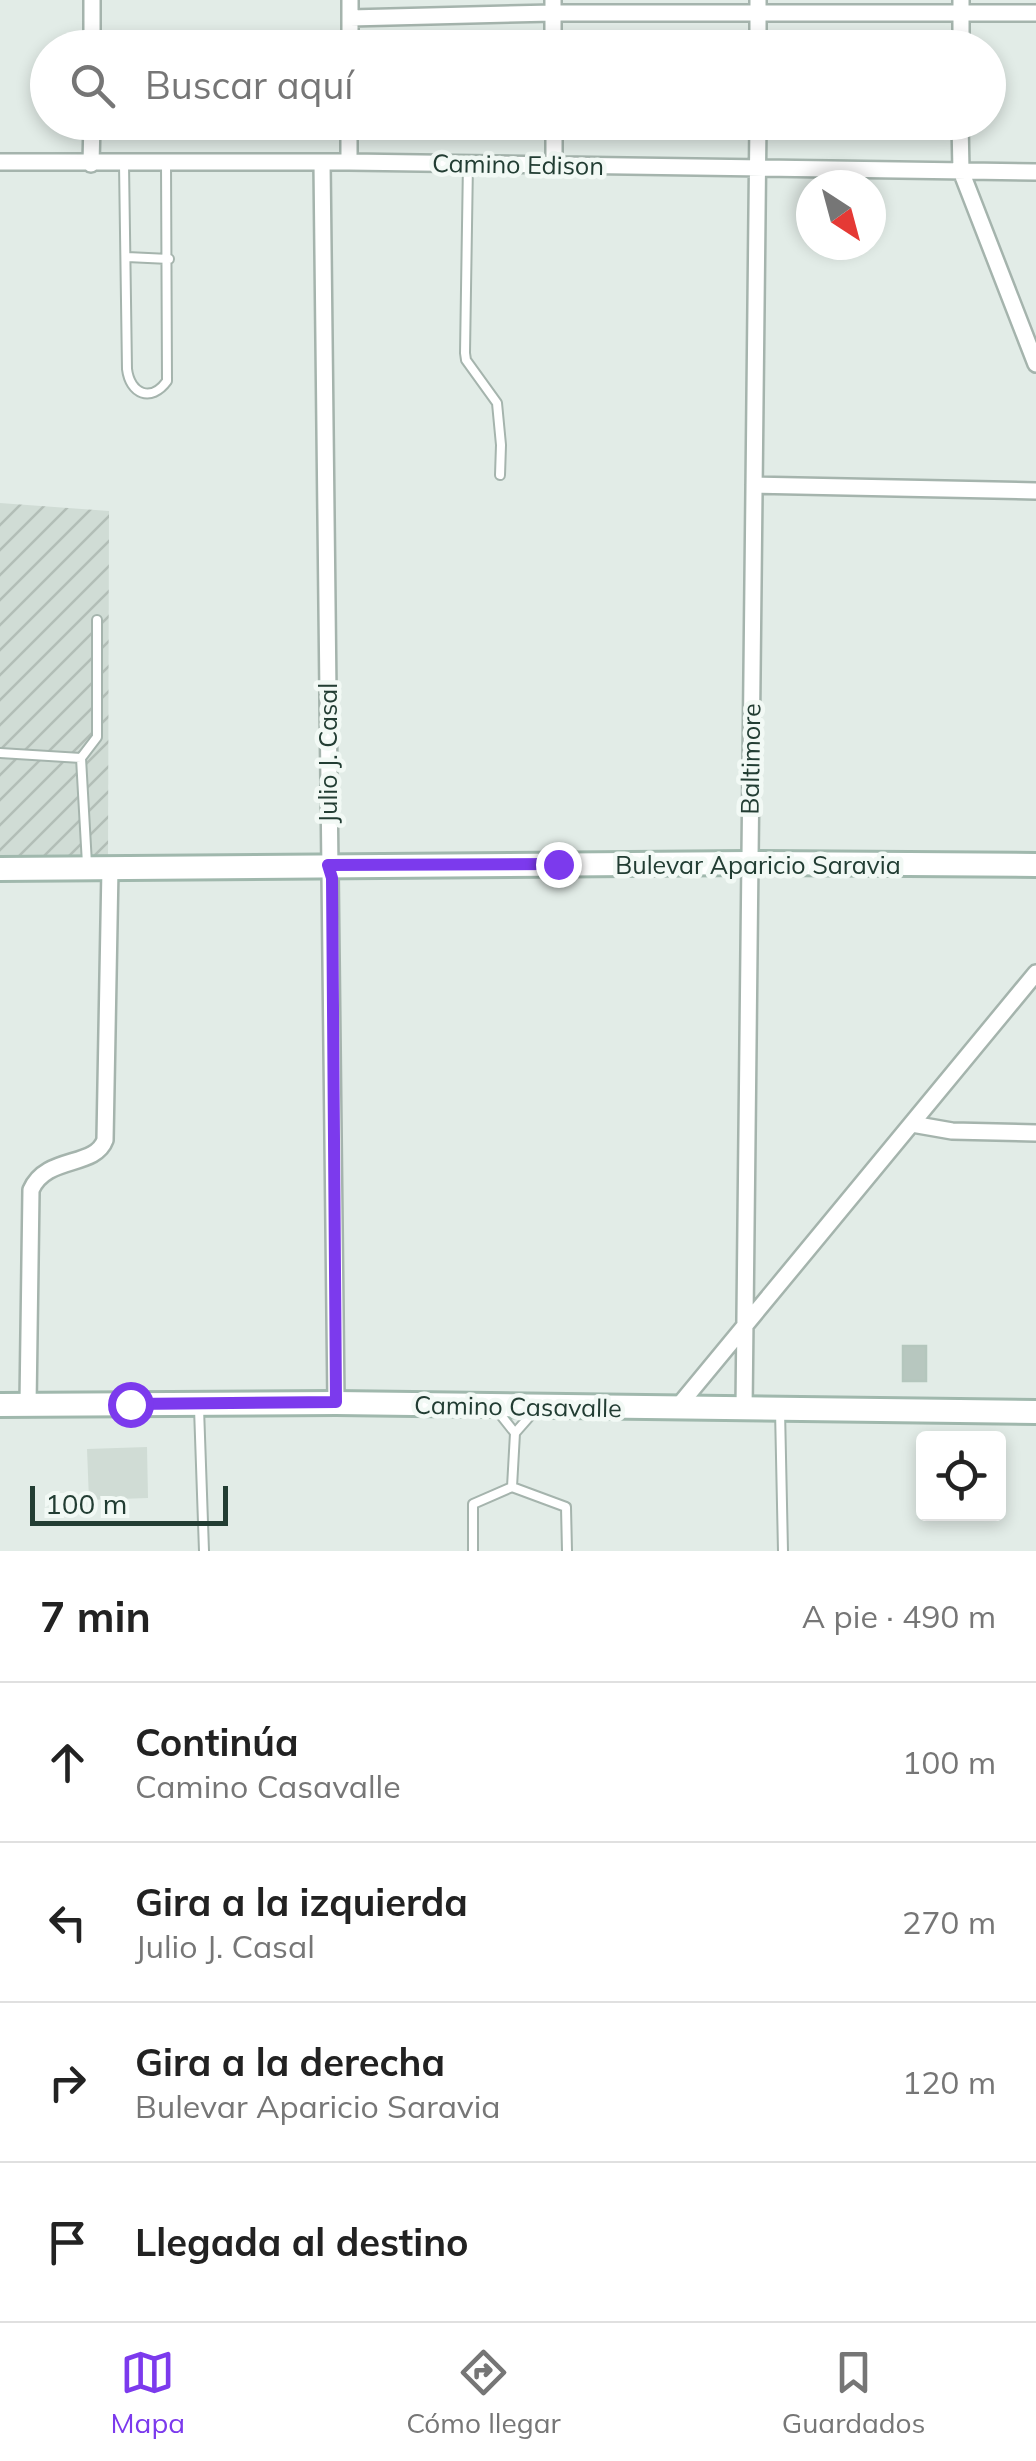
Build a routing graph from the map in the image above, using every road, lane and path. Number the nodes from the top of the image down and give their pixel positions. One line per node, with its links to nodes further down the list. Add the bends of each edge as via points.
1 (92, 0): 8 (street)
2 (350, 0): 7 (street)
3 (758, 6): 4 (street); 5 (street)
4 (553, 7): 7 (street)
5 (961, 7): 6 (street)
6 (1036, 14)
7 (350, 18): 9 (street)
8 (92, 30)
9 (350, 30)
10 (92, 140): 20 (street)
11 (350, 140): 17 (street)
12 (554, 140): 22 (street)
13 (758, 140): 23 (street, Baltimore)
14 (960, 140): 24 (street)
15 (0, 162): 20 (street, Camino Edison)
16 (322, 162): 17 (street, Camino Edison); 18 (street, Camino Edison); 36 (street, Julio J. Casal)
17 (349, 162): 19 (street, Camino Edison)
18 (166, 163): 21 (street, Camino Edison); 27 (lane)
19 (468, 163): 22 (street, Camino Edison); 29 (lane, via 466,360 497,403)
20 (91, 164): 21 (street, Camino Edison)
21 (124, 164): 26 (lane)
22 (554, 164): 23 (street, Camino Edison)
23 (759, 167): 24 (street, Camino Edison); 30 (street, Baltimore)
24 (961, 172): 25 (street, Camino Edison); 28 (street)
25 (1036, 172)
26 (127, 257): 27 (lane); 27 (lane, via 129,384 149,394 167,381)
27 (169, 258)
28 (1036, 364)
29 (500, 475)
30 (754, 485): 31 (street); 35 (street, Baltimore)
31 (1036, 491)
32 (97, 620): 34 (lane, via 97,737)
33 (0, 753): 34 (lane)
34 (81, 758): 39 (lane)
35 (749, 863): 36 (street, Bulevar Aparicio Saravia); 37 (street, Bulevar Aparicio Saravia); 43 (street, Baltimore)
36 (328, 865): 39 (street, Bulevar Aparicio Saravia); 44 (street, Julio J. Casal)
37 (1036, 865)
38 (0, 868): 39 (street, Bulevar Aparicio Saravia)
39 (99, 868): 47 (street, via 105,1140 92,1155 43,1172 31,1190)
40 (1036, 973): 41 (street)
41 (912, 1124): 42 (street); 43 (street)
42 (1036, 1133)
43 (742, 1330): 50 (street); 51 (street, Baltimore)
44 (336, 1402): 45 (street, Camino Casavalle); 48 (street, Camino Casavalle)
45 (199, 1404): 47 (street, Camino Casavalle); 56 (lane)
46 (0, 1405): 47 (street, Camino Casavalle)
47 (28, 1405)
48 (493, 1405): 49 (street, Camino Casavalle); 54 (lane)
49 (539, 1406): 50 (street, Camino Casavalle); 54 (lane)
50 (676, 1408): 51 (street, Camino Casavalle)
51 (744, 1410): 52 (street, Camino Casavalle)
52 (780, 1410): 53 (street, Camino Casavalle); 59 (lane)
53 (1036, 1412)
54 (515, 1433): 55 (lane)
55 (512, 1487): 57 (lane, via 473,1504); 58 (lane, via 566,1507)
56 (204, 1551)
57 (473, 1551)
58 (567, 1551)
59 (783, 1551)

